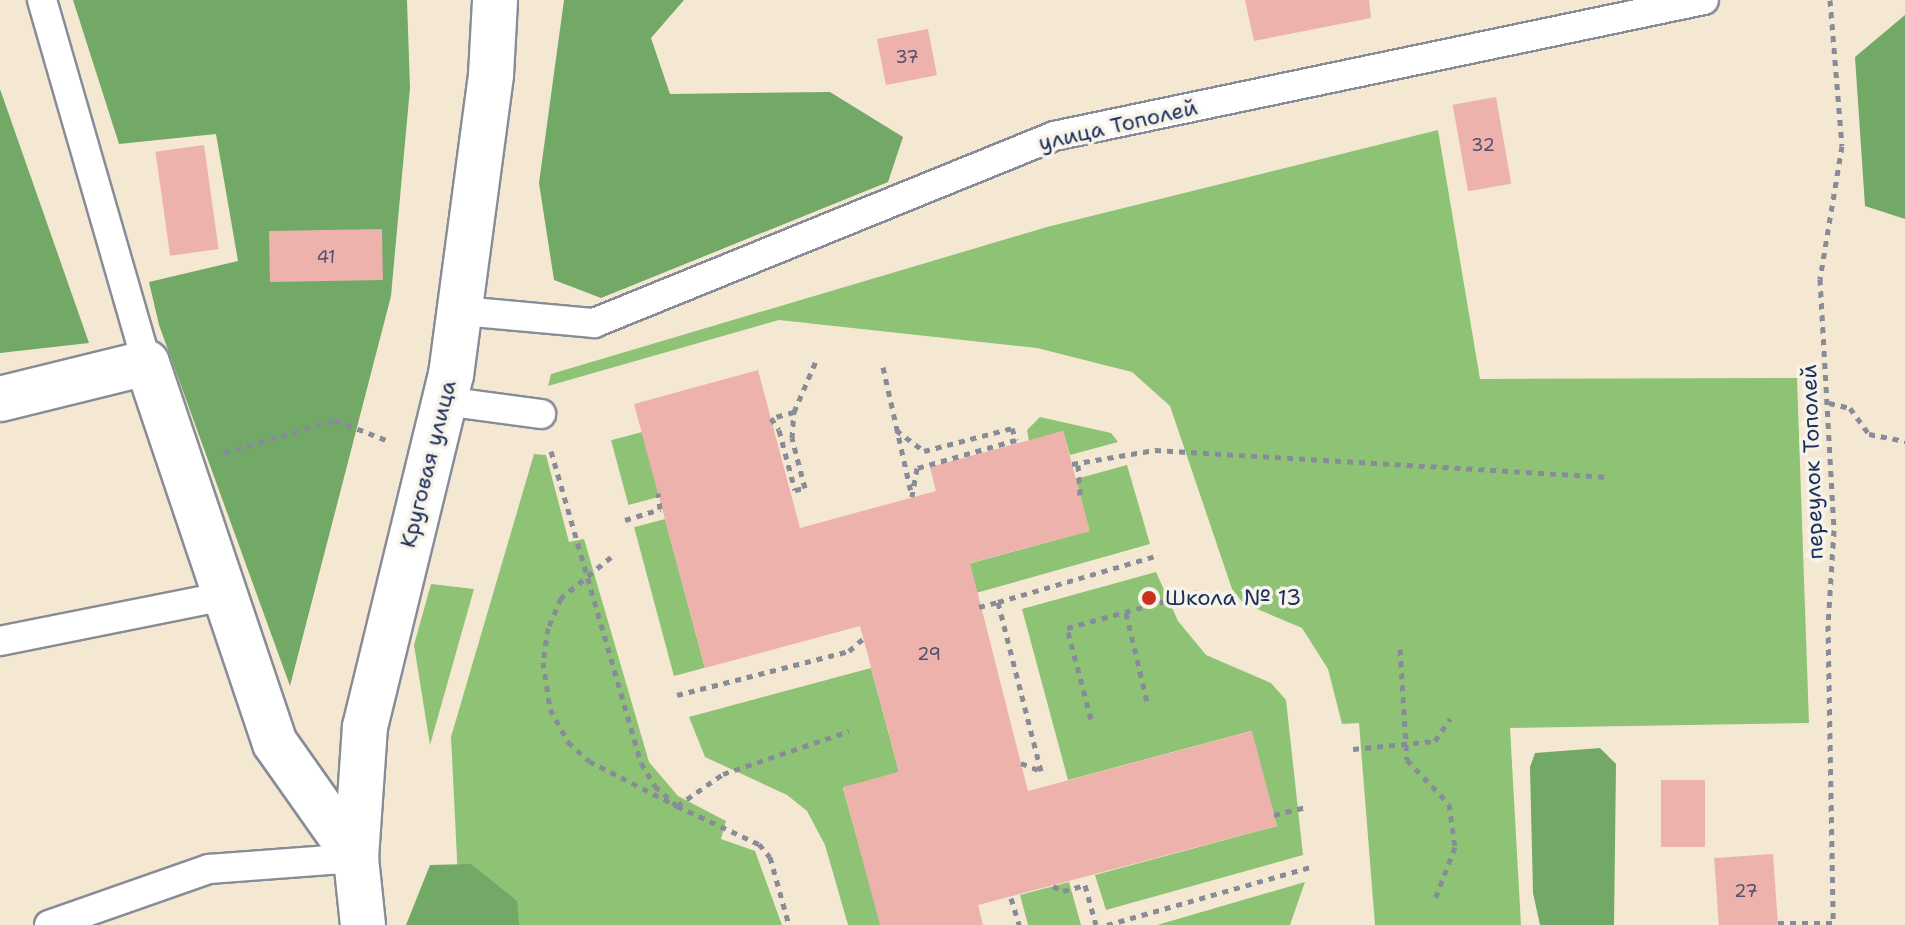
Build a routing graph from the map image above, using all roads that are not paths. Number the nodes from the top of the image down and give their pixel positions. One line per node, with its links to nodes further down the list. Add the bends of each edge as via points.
1 (42, 0): 5 (lane)
2 (495, 0): 4 (street, Круговая улица)
3 (1704, 0): 4 (lane, улица Тополей, via 1054,136 594,323)
4 (462, 311): 7 (street, Круговая улица)
5 (147, 363): 6 (street); 9 (street)
6 (0, 399)
7 (444, 401): 8 (lane); 11 (street, Круговая улица, via 365,727)
8 (545, 426)
9 (225, 596): 10 (lane); 11 (street, via 275,743)
10 (0, 641)
11 (356, 858): 12 (lane, via 209,869); 13 (street, Круговая улица)
12 (49, 925)
13 (363, 925)

